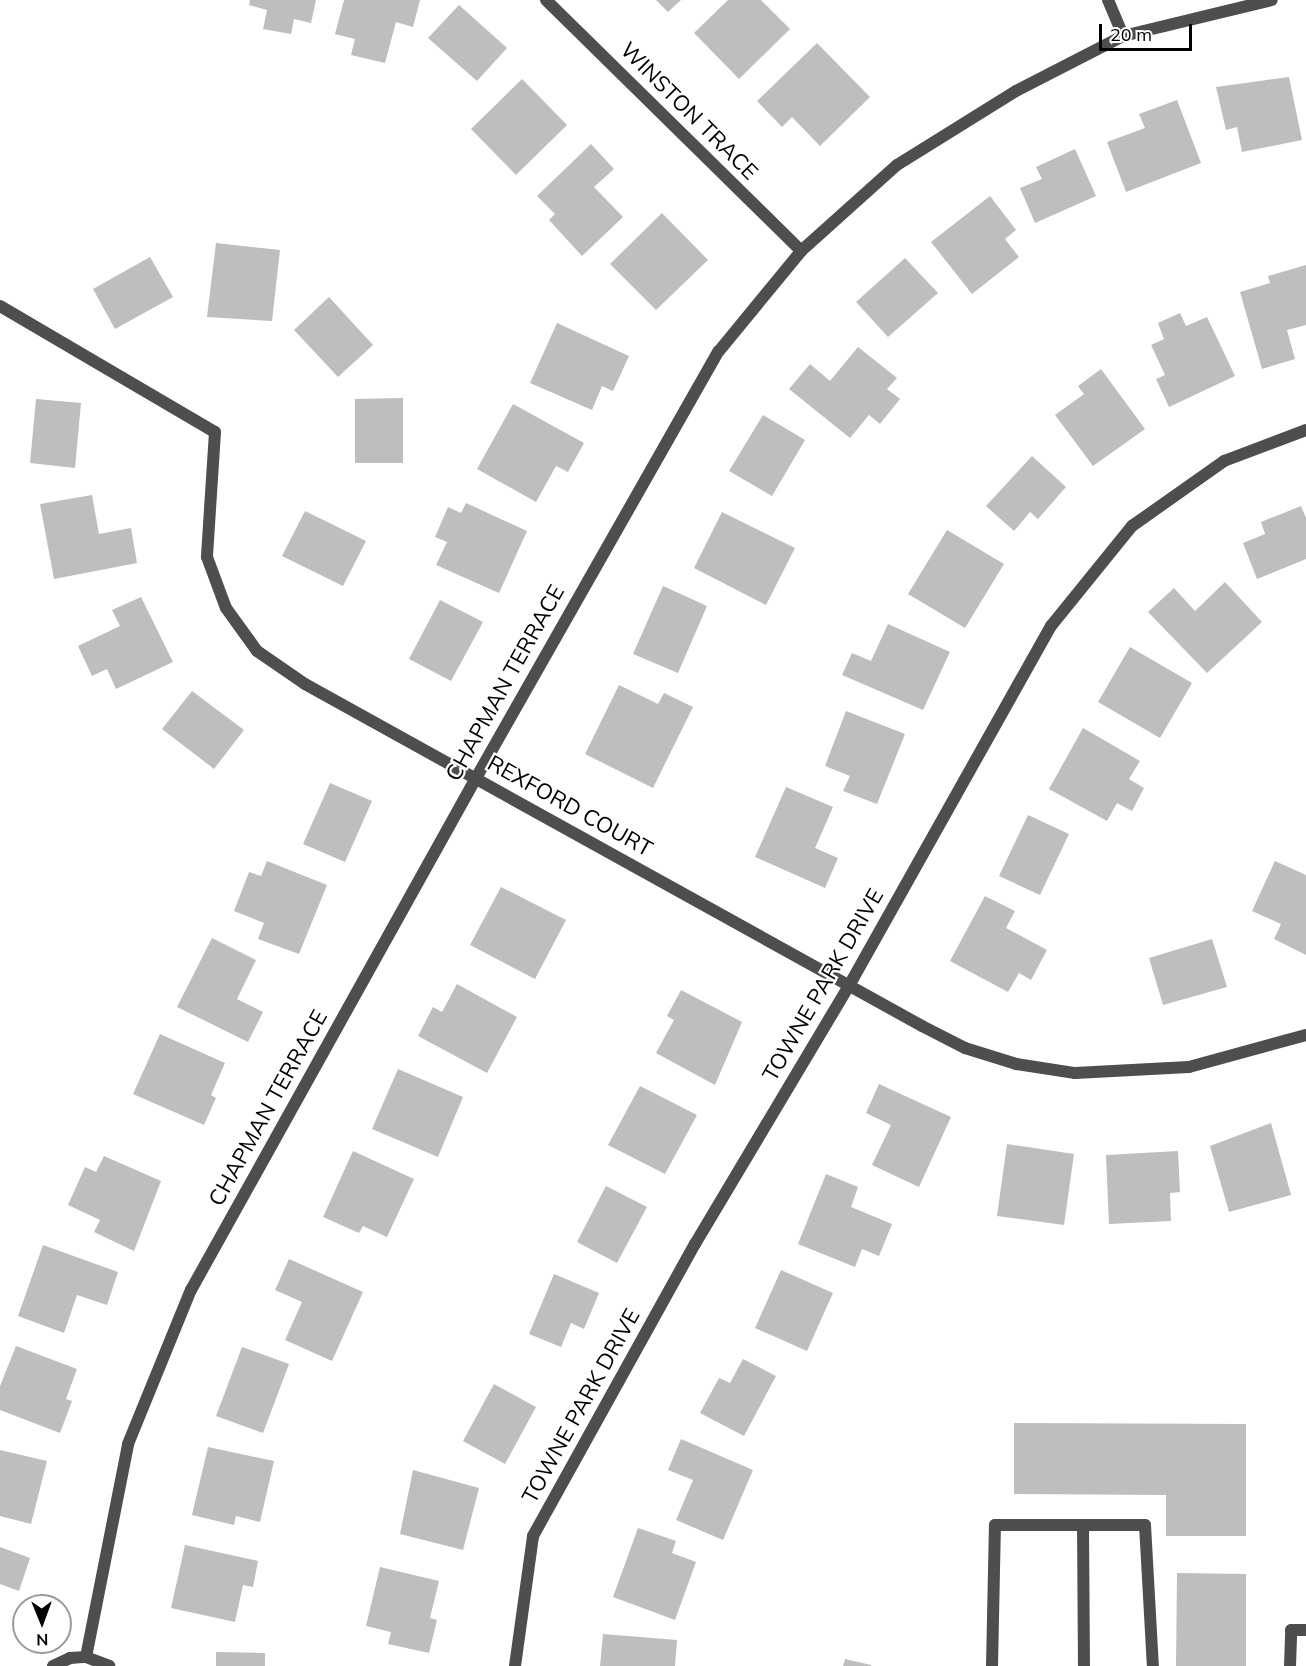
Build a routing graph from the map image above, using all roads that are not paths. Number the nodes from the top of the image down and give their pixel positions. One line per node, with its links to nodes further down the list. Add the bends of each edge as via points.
1 (546, 0): 5 (street, WINSTON TRACE)
2 (1108, 0): 4 (street)
3 (1272, 0): 4 (street, CHAPMAN TERRACE)
4 (1123, 36): 5 (street, CHAPMAN TERRACE, via 1016,91 897,165)
5 (801, 251): 8 (street, CHAPMAN TERRACE, via 719,351)
6 (0, 306): 8 (street, REXFORD COURT, via 215,432 207,557 226,608 257,651 305,684)
7 (1306, 430): 9 (street, TOWNE PARK DRIVE, via 1224,461 1132,526 1051,626)
8 (476, 778): 9 (street, REXFORD COURT); 13 (street, CHAPMAN TERRACE, via 191,1290 128,1444)
9 (850, 984): 10 (street, REXFORD COURT, via 965,1048 1016,1064 1075,1073 1189,1067); 16 (street, TOWNE PARK DRIVE, via 695,1244 533,1536)
10 (1306, 1035)
11 (1083, 1525): 17 (street, via 995,1525); 18 (street); 19 (street, via 1145,1525)
12 (1306, 1630): 20 (street, via 1291,1630)
13 (86, 1657): 14 (street, via 70,1658); 15 (street)
14 (53, 1666)
15 (109, 1666)
16 (515, 1666)
17 (992, 1666)
18 (1084, 1666)
19 (1153, 1666)
20 (1290, 1666)

